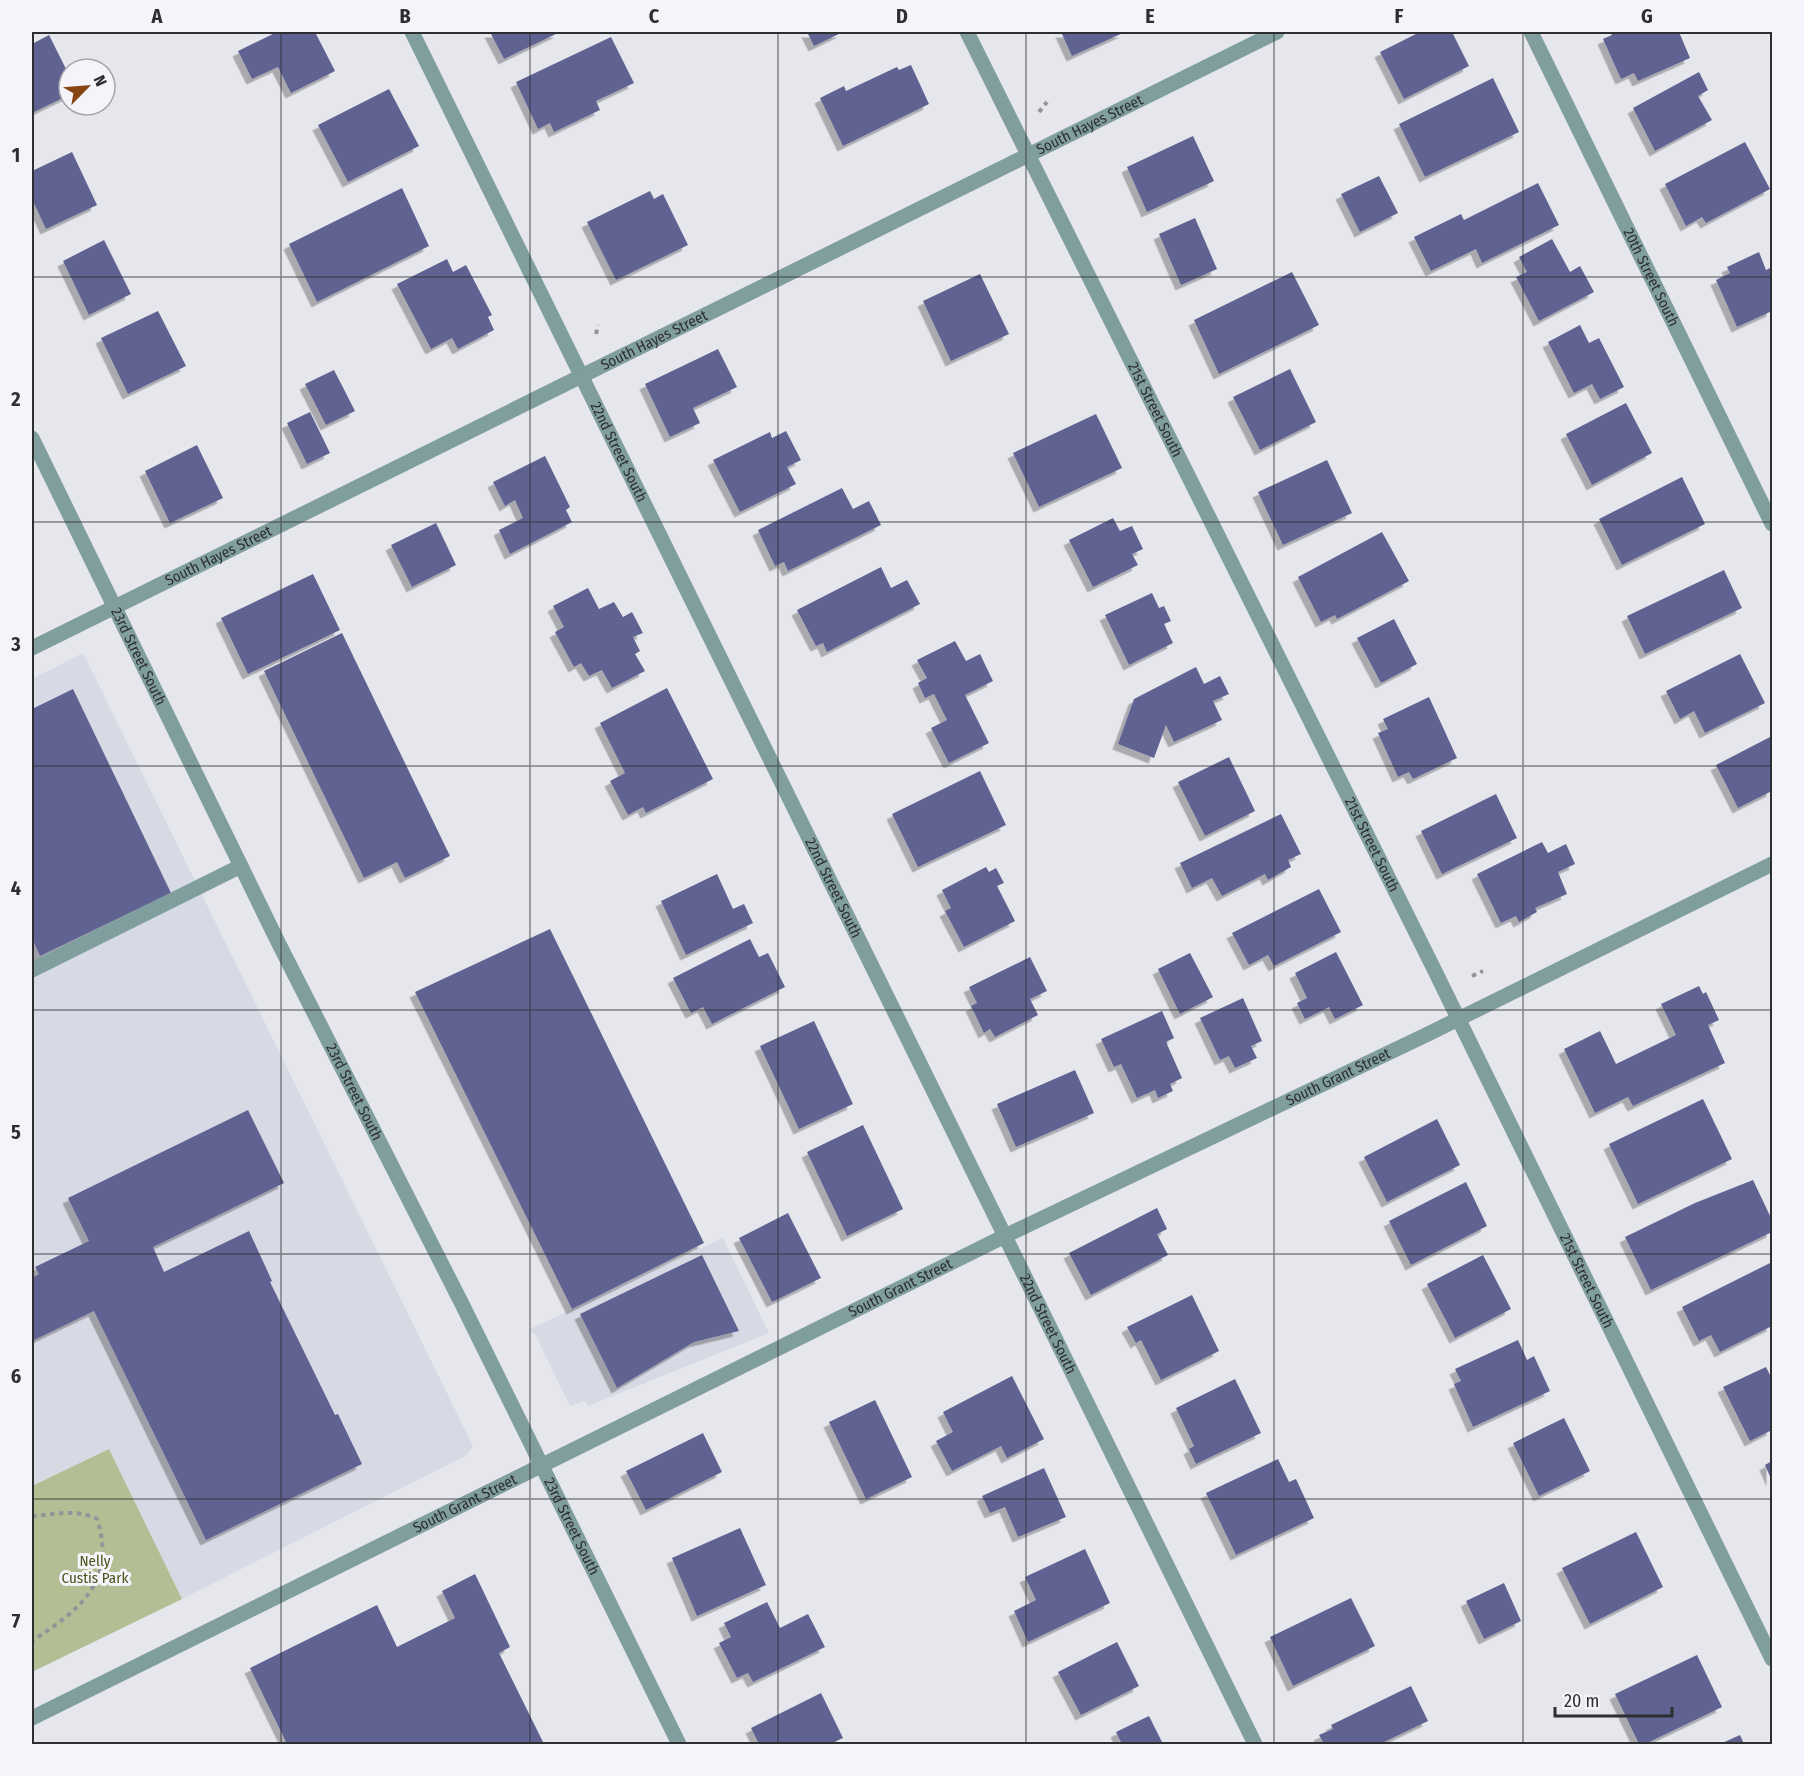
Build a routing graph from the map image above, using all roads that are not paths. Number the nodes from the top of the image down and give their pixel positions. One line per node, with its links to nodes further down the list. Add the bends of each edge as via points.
1 (412, 32): 6 (street, 22nd Street South)
2 (967, 32): 5 (street, 21st Street South)
3 (1277, 32): 5 (street, South Hayes Street)
4 (1531, 32): 8 (street, 20th Street South)
5 (1026, 155): 6 (street, South Hayes Street); 14 (street, 21st Street South)
6 (582, 376): 9 (street, South Hayes Street); 15 (street, 22nd Street South)
7 (32, 438): 9 (street, 23rd Street South)
8 (1773, 524)
9 (114, 606): 10 (street, South Hayes Street); 12 (street, 23rd Street South)
10 (32, 648)
11 (1773, 864): 14 (street, South Grant Street)
12 (241, 866): 13 (street); 16 (street, 23rd Street South)
13 (32, 970)
14 (1458, 1018): 15 (street, South Grant Street); 17 (street, 21st Street South)
15 (1005, 1236): 16 (street, South Grant Street); 20 (street, 22nd Street South)
16 (542, 1467): 18 (street, South Grant Street); 19 (street, 23rd Street South)
17 (1773, 1659)
18 (32, 1718)
19 (679, 1744)
20 (1255, 1744)

